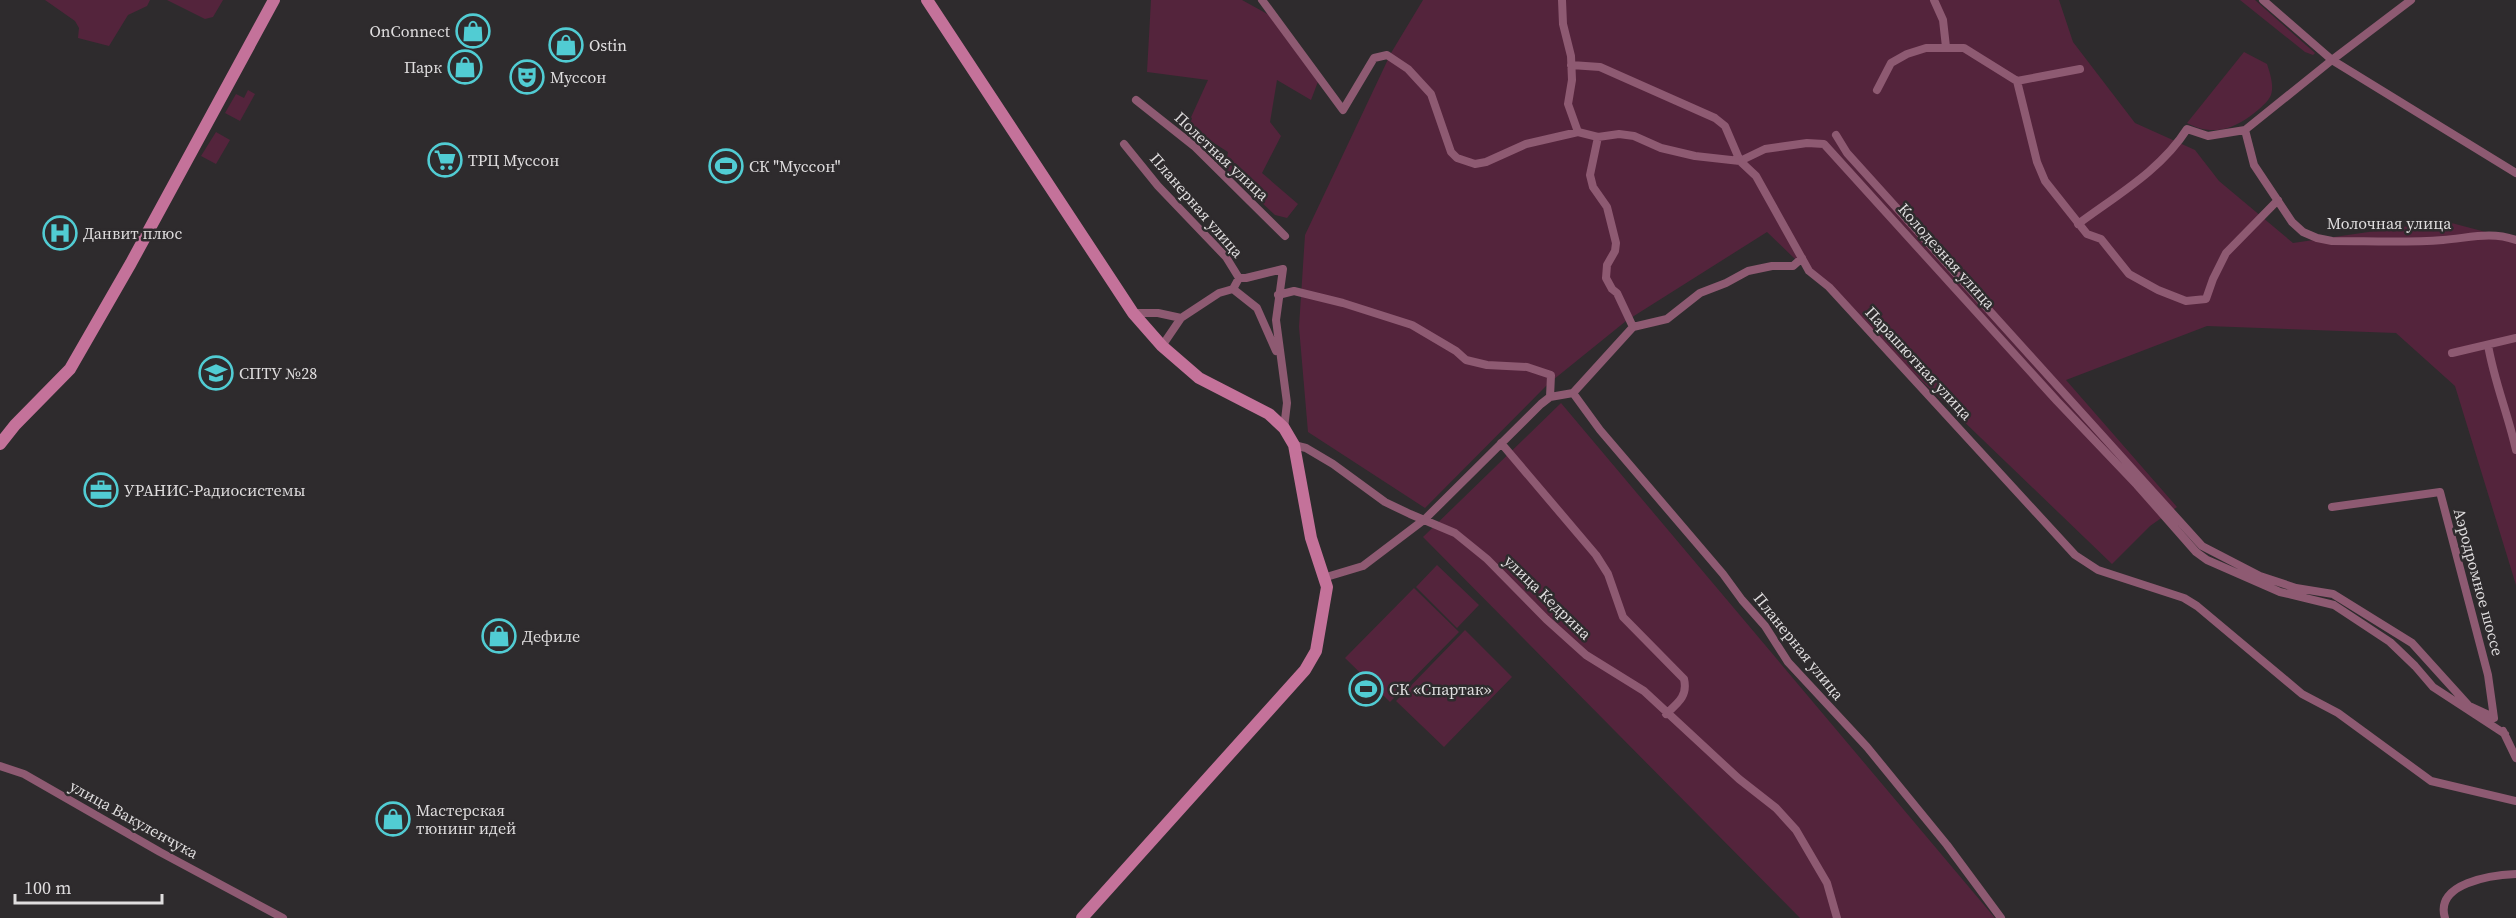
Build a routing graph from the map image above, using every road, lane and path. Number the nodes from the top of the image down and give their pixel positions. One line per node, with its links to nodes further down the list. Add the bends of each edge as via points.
1 (274, 0): 41 (street, via 70,369)
2 (927, 0): 30 (street)
3 (1262, 0): 16 (street, Колодезная улица, via 1343,110 1378,55 1387,55 1408,69 1431,94 1447,145 1457,158 1475,164 1486,162 1526,144)
4 (1562, 0): 10 (street)
5 (1934, 0): 8 (street, via 1943,20)
6 (2263, 0): 9 (street)
7 (2411, 0): 9 (street)
8 (1946, 47): 12 (street, via 1964,48); 13 (street, via 1926,48 1891,63)
9 (2332, 60): 15 (street); 21 (street)
10 (1571, 65): 16 (street, via 1568,104); 20 (street, Парашютная улица, via 1600,67 1715,118 1725,126)
11 (2080, 69): 12 (street)
12 (2017, 81): 23 (street, via 2045,181)
13 (1877, 90)
14 (1136, 100): 24 (street, Полетная улица, via 1194,146)
15 (2245, 130): 22 (street, Молочная улица, via 2254,165); 23 (street, via 2208,136 2187,129 2152,170)
16 (1578, 132): 18 (street, Колодезная улица)
17 (1836, 135): 48 (street, Колодезная улица, via 1848,153 2202,546 2260,576 2296,588)
18 (1598, 137): 20 (street, Колодезная улица, via 1634,136 1672,151); 32 (street, via 1590,175 1606,207 1616,243 1606,278)
19 (1124, 144): 27 (street, Планерная улица, via 1226,257)
20 (1740, 160): 26 (street, Парашютная улица, via 1756,177); 51 (street, Колодезная улица, via 1765,149 1824,144 2196,552 2280,592 2334,605 2390,642 2433,687)
21 (2516, 173)
22 (2278, 200): 23 (street, via 2226,253 2206,299 2186,301 2129,274 2101,239 2087,234); 25 (street, Молочная улица, via 2292,222 2304,232 2332,241 2442,240 2482,234)
23 (2078, 224)
24 (1285, 236)
25 (2516, 240)
26 (1802, 258): 32 (street, via 1793,266 1748,271 1700,293 1667,319); 54 (street, Парашютная улица, via 1809,271 1829,287 2076,555 2098,570 2184,598 2197,606 2302,694 2338,713 2431,781)
27 (1239, 278): 28 (street, Планерная улица); 29 (street, via 1283,269)
28 (1233, 289): 31 (street, via 1219,293); 37 (street, via 1257,308)
29 (1278, 295): 37 (street); 39 (street, via 1294,291 1343,303 1412,325 1466,360 1527,367 1551,375)
30 (1133, 313): 31 (street); 35 (street)
31 (1181, 318): 35 (street)
32 (1633, 327): 38 (street)
33 (2516, 338): 34 (street)
34 (2488, 345): 36 (street); 44 (street)
35 (1162, 346): 40 (street, via 1199,378 1269,414)
36 (2452, 353)
37 (1280, 359): 40 (street, via 1287,403)
38 (1573, 393): 39 (street); 59 (street, Планерная улица, via 1765,626 1788,662 1909,799)
39 (1551, 397): 43 (street)
40 (1284, 428): 42 (street)
41 (0, 444)
42 (1294, 444): 46 (street, улица Кедрина, via 1333,464 1385,502); 47 (street, via 1311,538)
43 (1501, 444): 46 (street); 49 (street, via 1596,555 1608,574 1623,617 1684,679 1683,698)
44 (2516, 450)
45 (2332, 507): 50 (street, Аэродромное шоссе, via 2440,492 2488,675)
46 (1425, 519): 47 (street, via 1364,566); 49 (street, улица Кедрина, via 1455,532 1586,655 1644,691)
47 (1323, 578): 57 (street, via 1327,587 1316,651 1305,670)
48 (2333, 594): 50 (street, Аэродромное шоссе, via 2412,644 2469,706)
49 (1666, 714): 58 (street, улица Кедрина, via 1776,808 1796,830 1827,883)
50 (2493, 717): 51 (street, Аэродромное шоссе)
51 (2505, 734): 52 (street, Аэродромное шоссе)
52 (2516, 758)
53 (0, 766): 56 (street, улица Вакуленчука, via 24,774)
54 (2516, 801)
55 (2516, 874): 60 (street, via 2482,877 2452,892 2444,901)
56 (283, 918)
57 (1082, 918)
58 (1837, 918)
59 (2001, 918)
60 (2445, 918)

